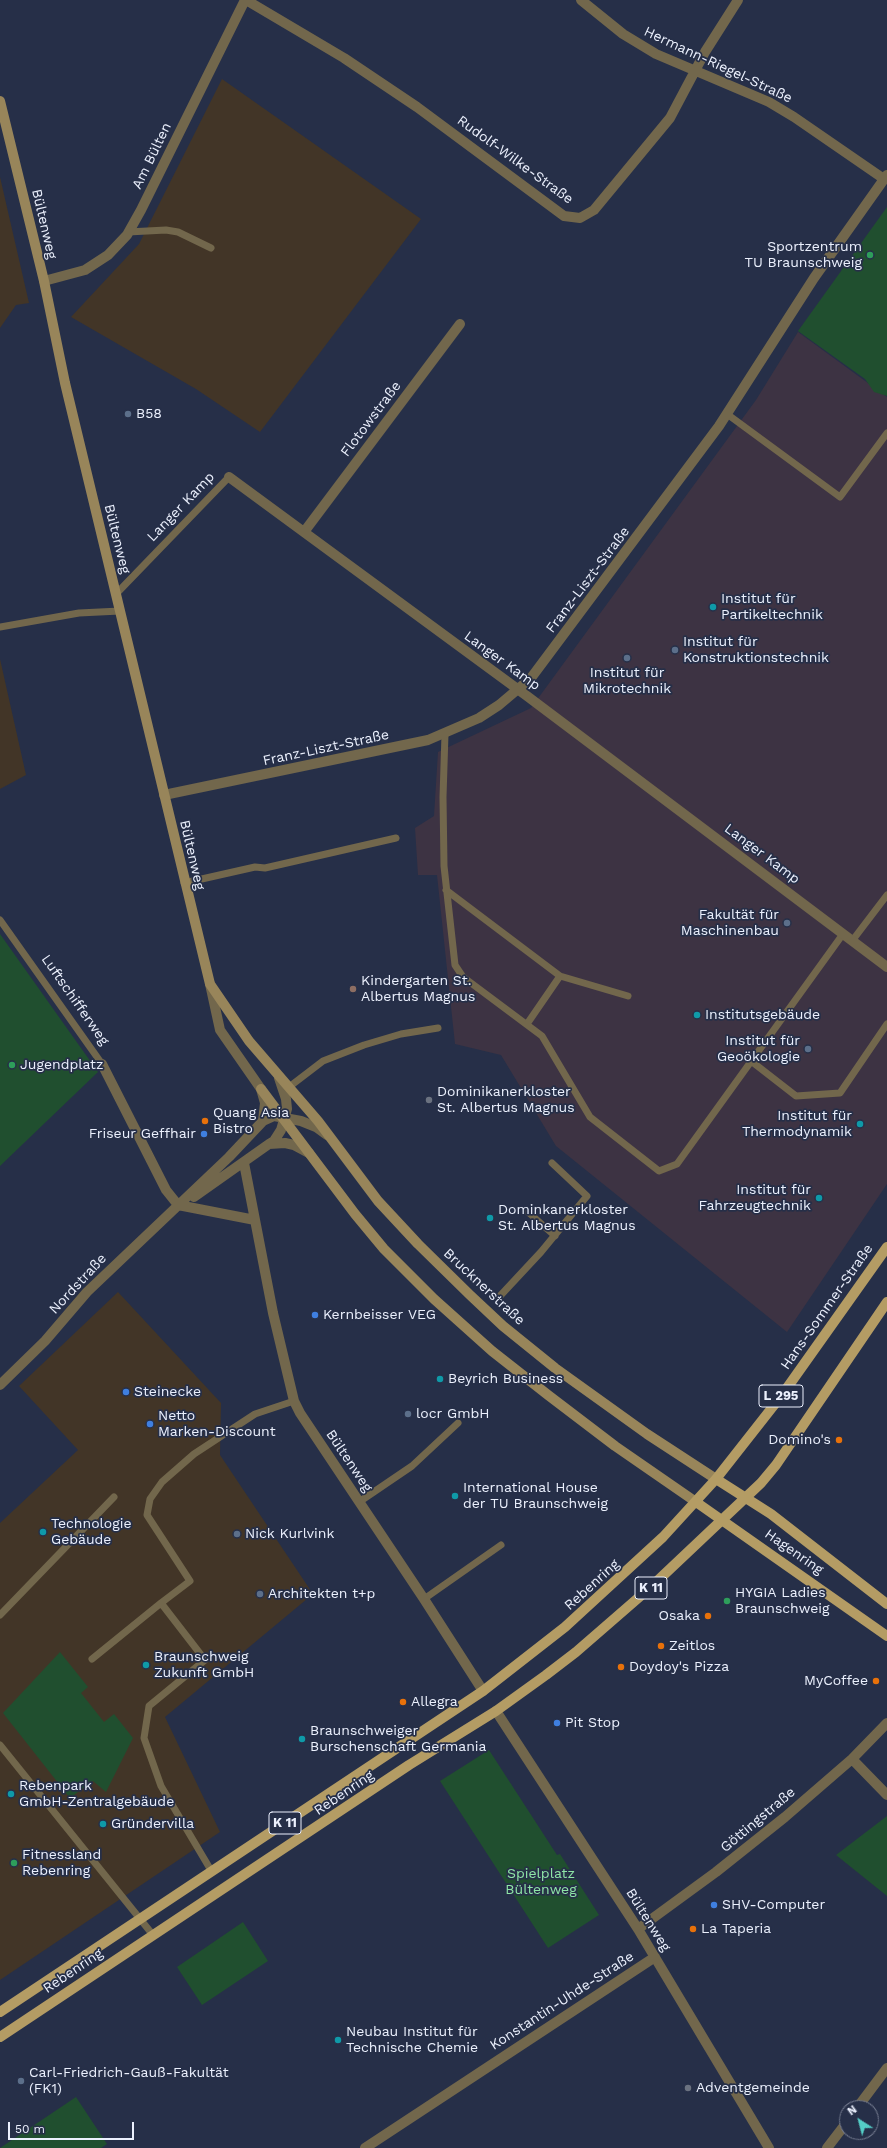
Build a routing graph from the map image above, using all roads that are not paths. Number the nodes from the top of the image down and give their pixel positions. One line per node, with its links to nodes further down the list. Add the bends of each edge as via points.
1 (246, 0): 4 (street, Rudolf-Wilke-Straße, via 344,58 417,107 564,216 580,218 594,210 670,118); 7 (street, Am Bülten)
2 (581, 0): 4 (street, Hermann-Riegel-Straße, via 623,34 656,54)
3 (738, 0): 4 (street, Rudolf-Wilke-Straße)
4 (696, 71): 6 (street, Hermann-Riegel-Straße, via 769,102)
5 (0, 101): 9 (main road, Bültenweg)
6 (885, 177): 11 (street, Franz-Liszt-Straße, via 814,278)
7 (128, 232): 8 (lane, via 178,232); 9 (street, Am Bülten, via 108,255 86,270)
8 (210, 248)
9 (44, 281): 15 (main road, Bültenweg, via 65,383)
10 (460, 324): 14 (street, Flotowstraße)
11 (727, 414): 12 (lane, via 840,497); 18 (street, Franz-Liszt-Straße, via 531,678)
12 (887, 433)
13 (229, 477): 14 (street, Langer Kamp); 15 (lane, Langer Kamp)
14 (304, 532): 18 (street, Langer Kamp)
15 (116, 594): 16 (main road, Bültenweg)
16 (120, 612): 17 (lane, via 79,613); 20 (main road, Bültenweg)
17 (0, 628)
18 (518, 690): 19 (street, Franz-Liszt-Straße, via 479,718); 26 (street, Langer Kamp)
19 (445, 734): 20 (street, Franz-Liszt-Straße, via 410,745); 23 (lane, via 443,797)
20 (164, 795): 22 (main road, Bültenweg)
21 (396, 838): 22 (lane, via 265,868 254,867)
22 (184, 883): 30 (main road, Bültenweg)
23 (446, 890): 29 (lane); 32 (lane, via 455,965 463,977)
24 (887, 895): 27 (lane)
25 (0, 920): 36 (lane, Luftschifferweg)
26 (843, 934): 27 (street, Langer Kamp); 35 (lane)
27 (852, 941): 28 (street, Langer Kamp)
28 (887, 967)
29 (560, 976): 31 (lane); 32 (lane)
30 (210, 984): 37 (main road, Bültenweg, via 249,1041); 38 (street, Bültenweg, via 220,1030)
31 (628, 996)
32 (527, 1024): 35 (lane, via 542,1036 590,1117 658,1171 677,1164)
33 (887, 1024): 35 (lane, via 840,1093 796,1096)
34 (438, 1028): 39 (lane, via 402,1034 330,1058)
35 (751, 1061)
36 (102, 1064): 47 (street, Luftschifferweg, via 166,1190)
37 (274, 1070): 39 (main road, Brucknerstraße); 40 (street, Bültenweg, via 283,1084 286,1099)
38 (261, 1088): 40 (main road, Bültenweg); 41 (street, Bültenweg, via 266,1113)
39 (289, 1088): 42 (main road, Brucknerstraße)
40 (284, 1119): 41 (street, via 274,1116); 42 (street, via 300,1120 316,1127); 43 (street, Bültenweg, via 278,1135); 44 (main road)
41 (263, 1121): 47 (street, Nordstraße)
42 (333, 1140): 57 (main road, Brucknerstraße, via 378,1201 418,1244 503,1326 555,1368 647,1434)
43 (269, 1144): 44 (street, via 294,1145); 45 (street, Nordstraße)
44 (309, 1153): 61 (main road, via 340,1196 384,1249 492,1351 620,1450)
45 (244, 1163): 47 (street, Nordstraße); 49 (street, Bültenweg)
46 (552, 1163): 50 (lane, via 587,1196)
47 (178, 1205): 49 (street); 54 (street, Nordstraße, via 86,1292 45,1341)
48 (528, 1212): 50 (lane)
49 (255, 1220): 55 (street, Bültenweg)
50 (555, 1236): 52 (lane)
51 (887, 1247): 57 (main road, Hans-Sommer-Straße / L 295, via 782,1395)
52 (500, 1296)
53 (887, 1302): 59 (main road, L 295, via 776,1465)
54 (1, 1382)
55 (294, 1401): 60 (street, Bültenweg); 65 (lane, via 255,1414 199,1450 162,1482 150,1499 147,1515 190,1581)
56 (458, 1423): 60 (lane, via 412,1466)
57 (716, 1479): 59 (main road, Hagenring); 61 (main road, K 11)
58 (114, 1497): 67 (lane)
59 (747, 1498): 62 (main road, L 295); 66 (main road, Hagenring)
60 (359, 1502): 64 (street, Bültenweg)
61 (696, 1502): 62 (main road, Hagenring); 70 (main road, Rebenring / K 11, via 663,1537 565,1627)
62 (724, 1520): 68 (main road, Hagenring); 71 (main road, Rebenring / K 11, via 598,1633)
63 (501, 1545): 64 (lane)
64 (424, 1599): 70 (street, Bültenweg)
65 (161, 1603): 69 (lane); 76 (lane, via 205,1660 149,1706 144,1738 161,1786)
66 (887, 1604)
67 (0, 1615)
68 (887, 1636)
69 (92, 1659)
70 (483, 1691): 76 (main road, Rebenring / K 11)
71 (496, 1711): 78 (street, Bültenweg); 79 (main road, Rebenring / K 11, via 409,1765)
72 (887, 1723): 74 (street, Göttingstraße)
73 (0, 1745): 77 (lane)
74 (852, 1759): 75 (street); 78 (street, Göttingstraße, via 716,1872)
75 (887, 1794)
76 (212, 1872): 77 (main road, Rebenring / K 11)
77 (140, 1919): 79 (lane); 81 (main road, Rebenring / K 11)
78 (638, 1929): 80 (street, Bültenweg)
79 (153, 1935): 82 (main road, Rebenring / K 11)
80 (655, 1957): 86 (street, Konstantin-Uhde-Straße); 87 (street, Bültenweg)
81 (0, 2012)
82 (0, 2037)
83 (887, 2068): 84 (street)
84 (863, 2100)
85 (839, 2132): 88 (street)
86 (365, 2148)
87 (769, 2148)
88 (827, 2148)

